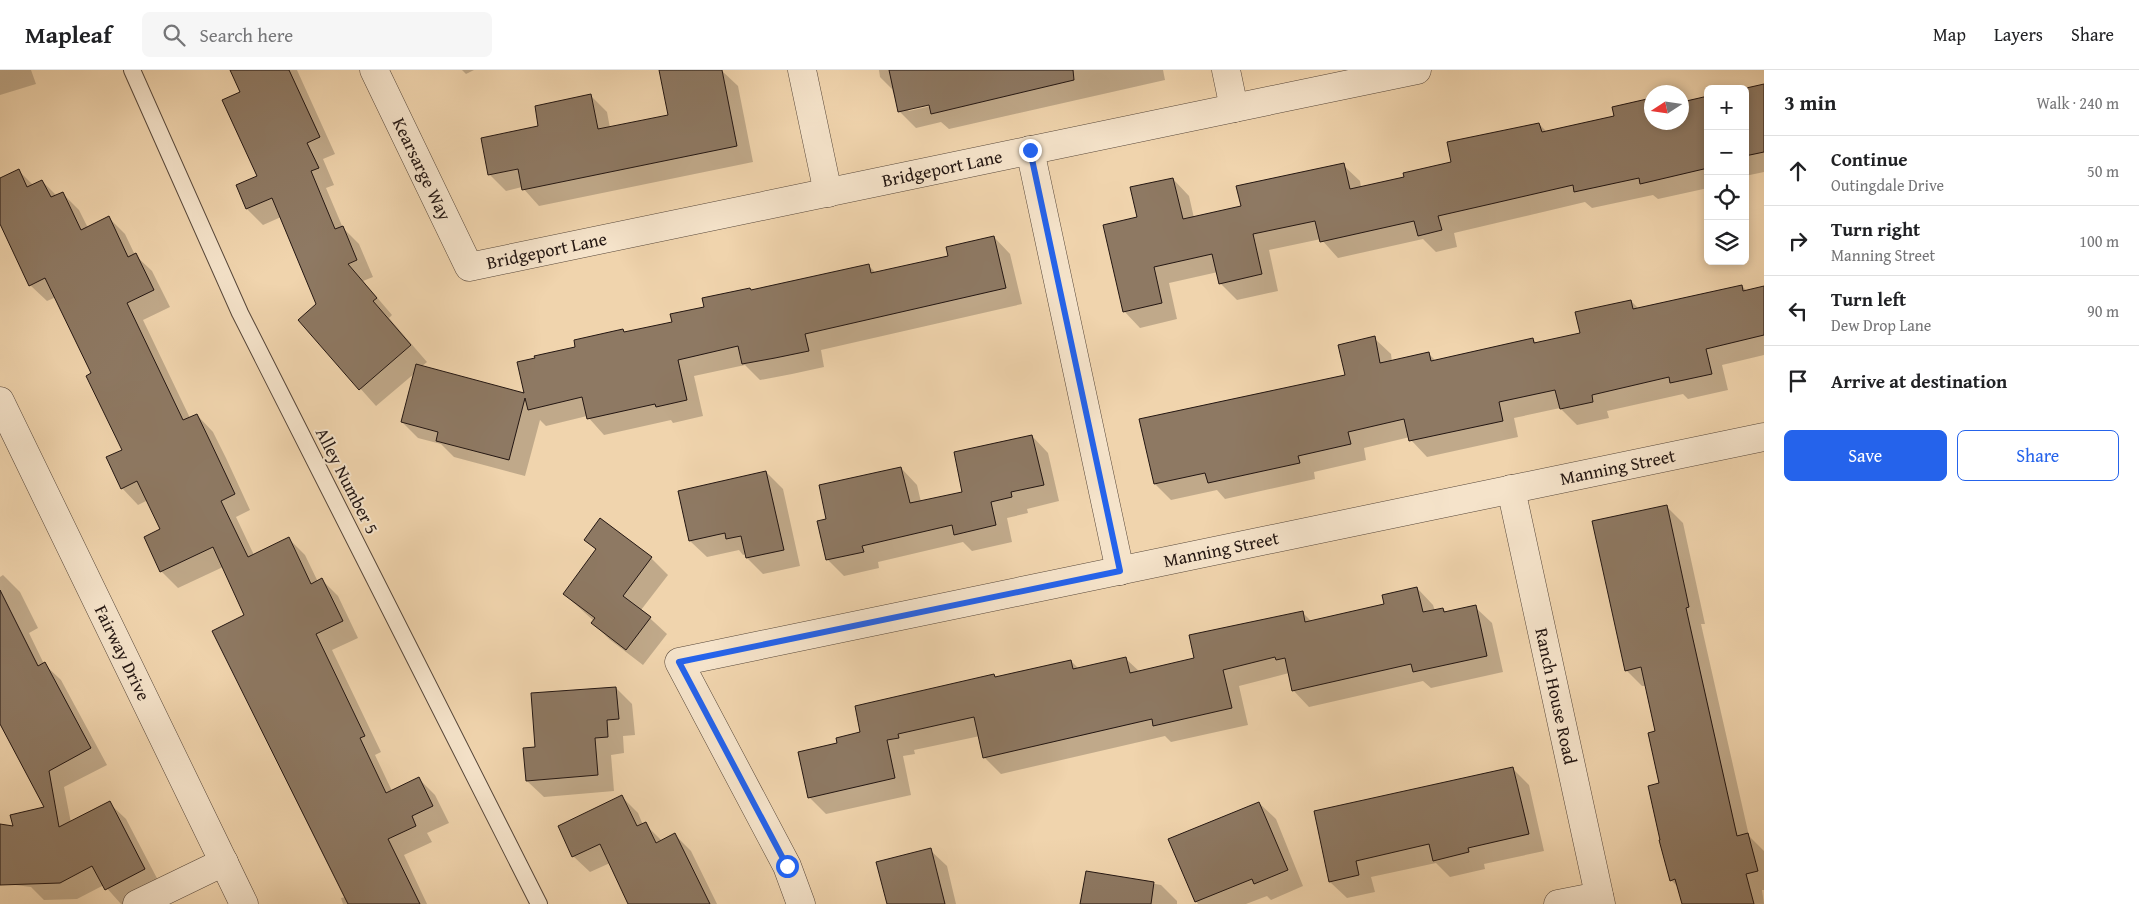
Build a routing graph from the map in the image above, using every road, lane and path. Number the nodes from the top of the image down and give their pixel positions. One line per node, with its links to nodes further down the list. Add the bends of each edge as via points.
1 (132, 70): 18 (lane, Alley Number 5, via 240,313)
2 (374, 70): 9 (street, Kearsarge Way)
3 (802, 70): 8 (street)
4 (1226, 70): 6 (street)
5 (1417, 70): 6 (street, Bridgeport Lane)
6 (1234, 108): 7 (street, Bridgeport Lane)
7 (1030, 150): 8 (street, Bridgeport Lane); 13 (street)
8 (828, 193): 9 (street, Bridgeport Lane)
9 (469, 267)
10 (0, 401): 14 (street, Fairway Drive)
11 (1764, 437): 12 (street, Manning Street)
12 (1512, 489): 13 (street, Manning Street); 15 (street, Ranch House Road)
13 (1120, 571): 19 (street, Manning Street, via 679,662 787,866)
14 (224, 862): 16 (street); 17 (street, Fairway Drive)
15 (1600, 900): 20 (street)
16 (137, 904)
17 (244, 904)
18 (539, 904)
19 (801, 904)
20 (1558, 904)

